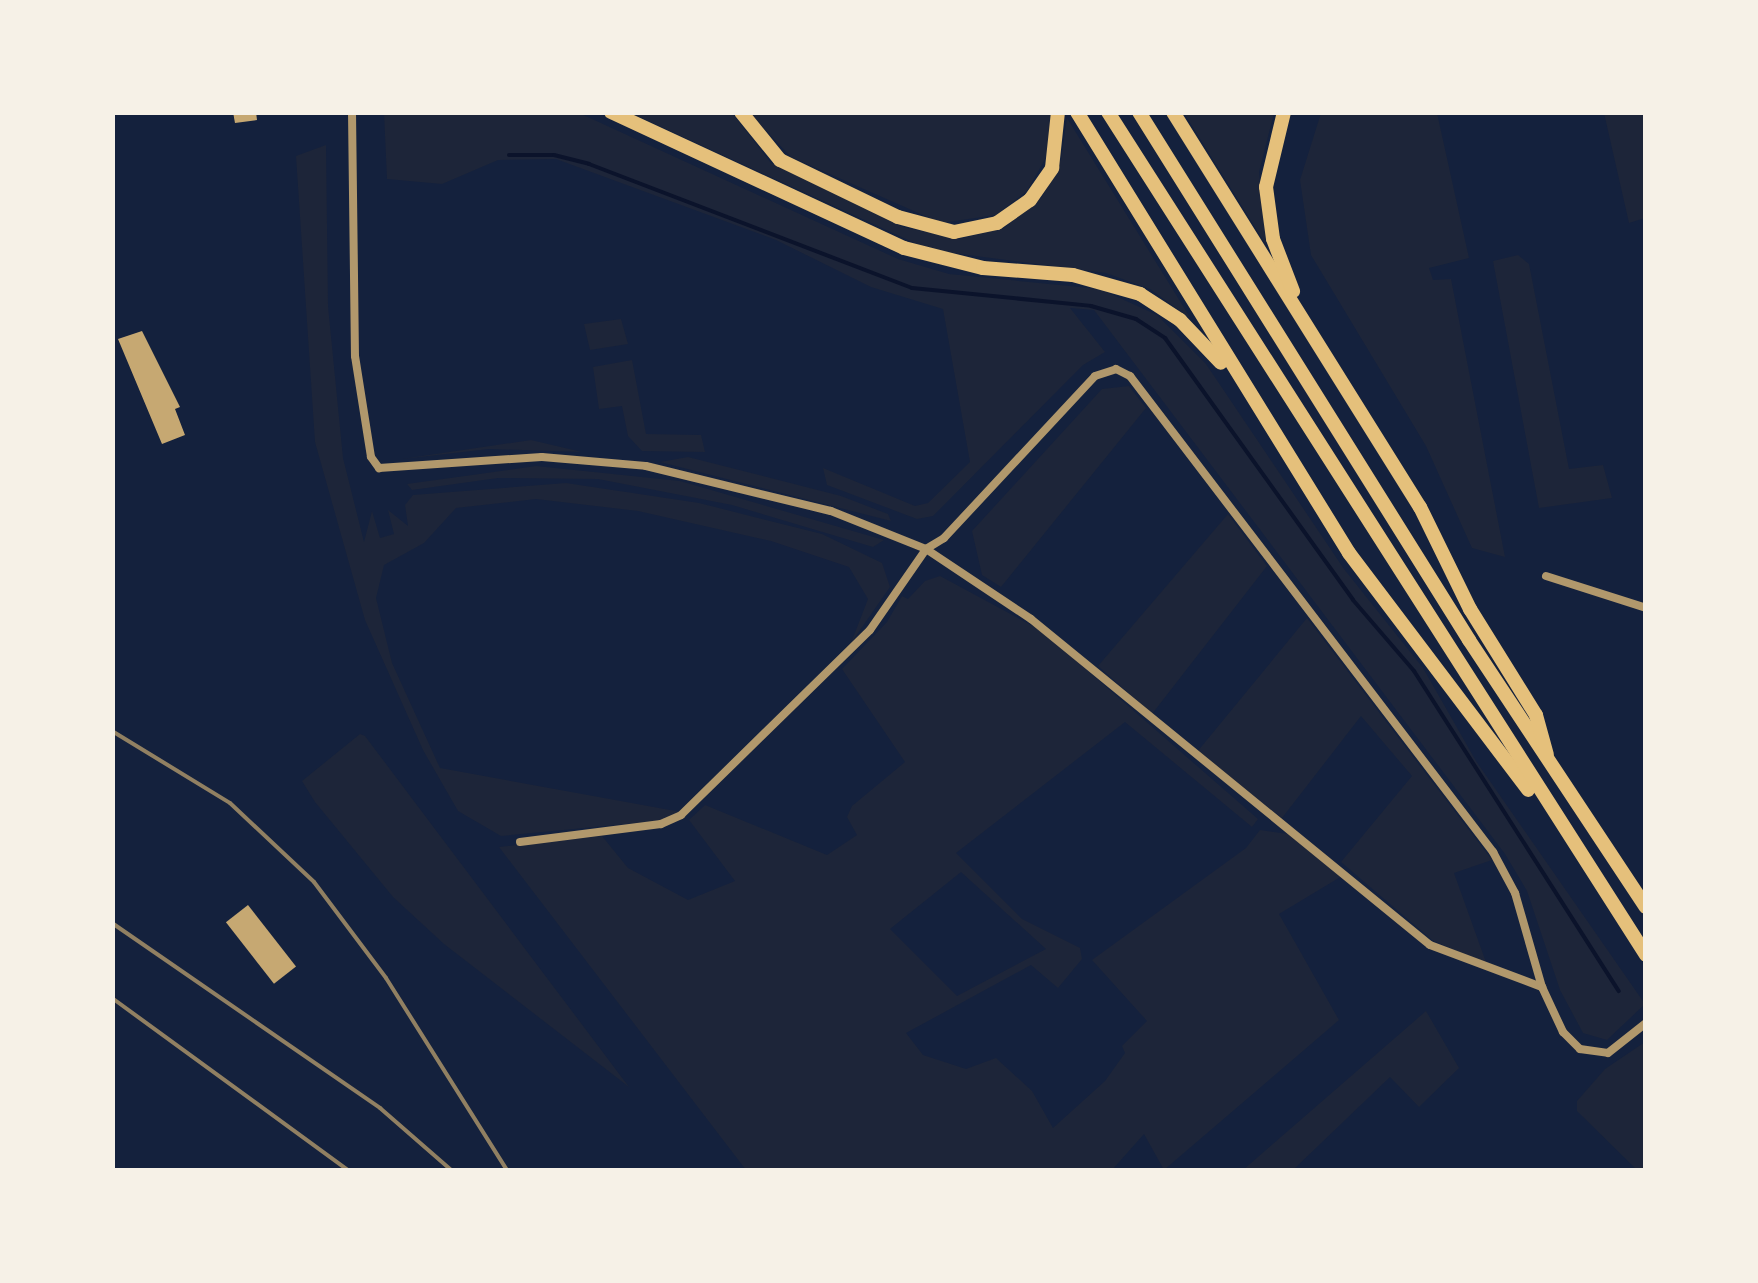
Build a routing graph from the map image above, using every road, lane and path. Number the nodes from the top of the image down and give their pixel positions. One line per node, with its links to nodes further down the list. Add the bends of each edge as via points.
1 (352, 112): 12 (street, via 356,356 371,458 379,468 511,458 609,461 831,511)
2 (611, 112): 11 (highway, via 904,248 983,268 1072,274 1140,294 1194,333)
3 (741, 112): 4 (highway, via 780,160 898,217 954,232 996,222 1030,200 1052,168)
4 (1058, 112)
5 (1076, 112): 11 (highway)
6 (1108, 112): 16 (highway)
7 (1139, 112): 15 (highway)
8 (1174, 112): 10 (highway)
9 (1284, 112): 10 (highway, via 1266,187 1273,239 1295,294 1340,366)
10 (1344, 388): 15 (highway, via 1536,715)
11 (1262, 415): 16 (highway, via 1370,584 1423,646 1494,752)
12 (926, 548): 17 (street, via 870,630 681,815 661,824); 20 (street, via 1031,619 1430,945); 20 (street, via 944,538 1095,376 1112,368 1130,376 1493,852 1514,894)
13 (1546, 576): 14 (street)
14 (1646, 608)
15 (1548, 760): 18 (highway)
16 (1544, 803): 19 (highway)
17 (520, 842)
18 (1646, 908)
19 (1646, 956)
20 (1542, 987): 21 (street, via 1569,1040 1594,1054 1623,1045)
21 (1646, 1022)

